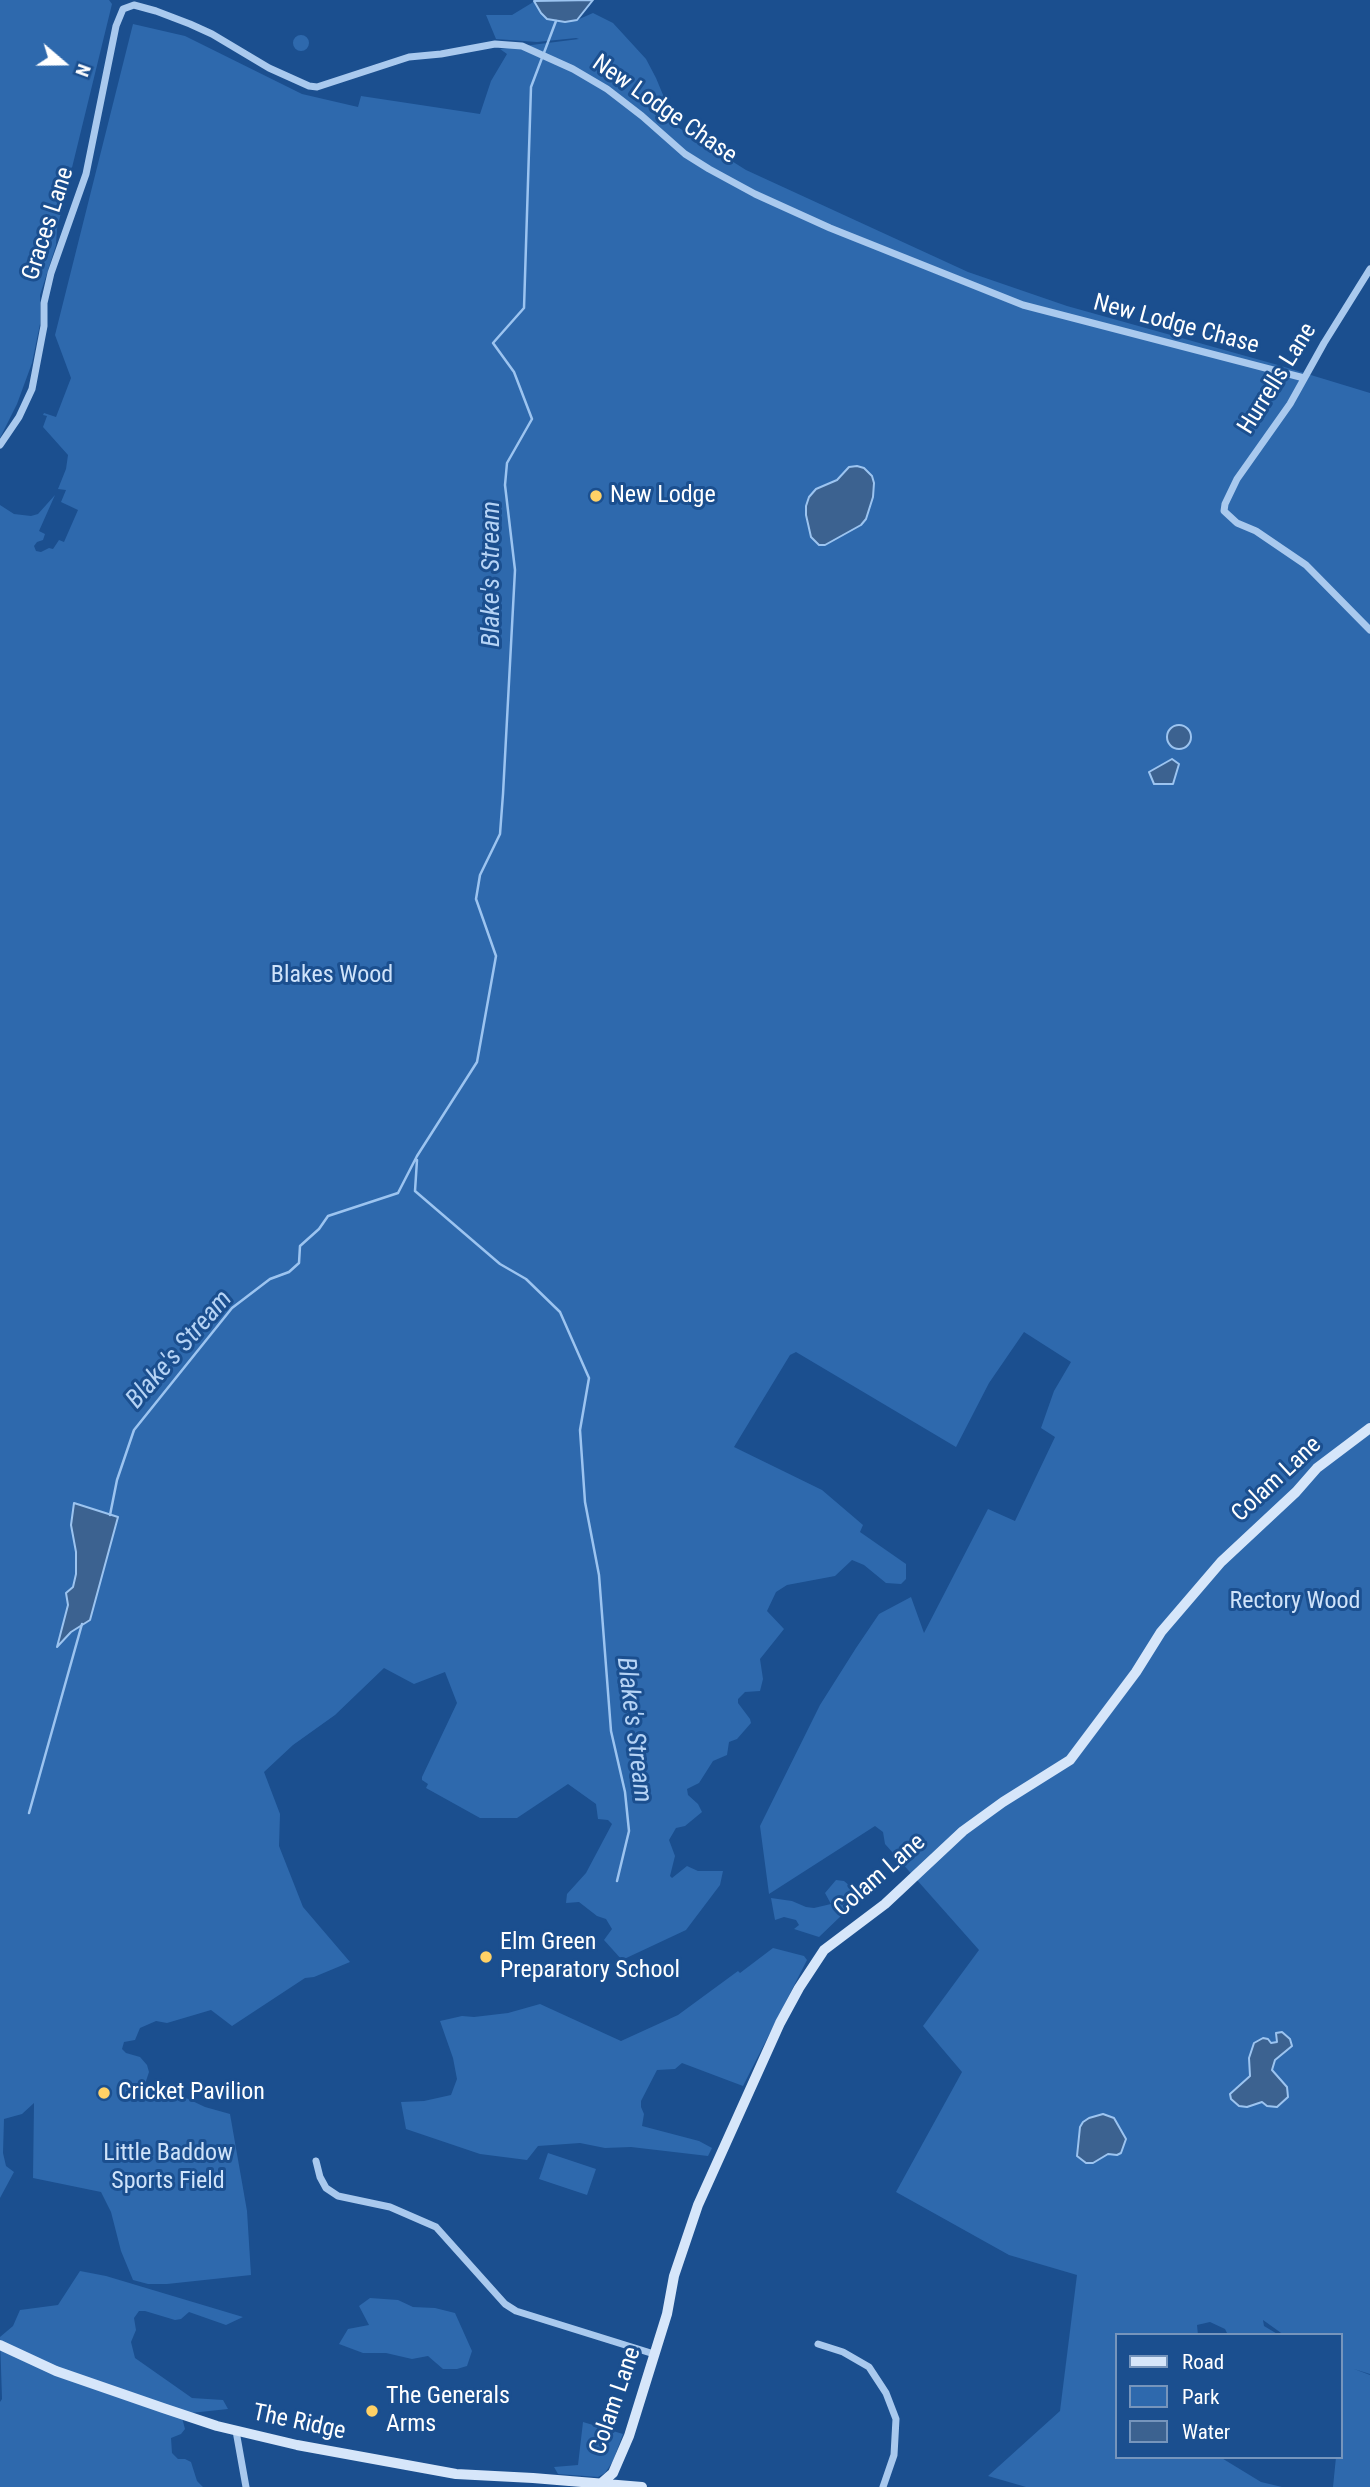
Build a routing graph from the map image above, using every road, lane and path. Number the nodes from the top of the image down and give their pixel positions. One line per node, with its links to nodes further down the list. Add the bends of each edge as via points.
1 (123, 9): 3 (street, New Lodge Chase, via 134,5 190,24 269,68 317,87 410,57 495,44 522,46 607,89 685,155 830,228 1023,305); 4 (street, Graces Lane, via 86,174 51,273 32,389)
2 (1370, 269): 3 (street, Hurrells Lane)
3 (1304, 378): 5 (street, Hurrells Lane, via 1237,479 1224,511 1306,565)
4 (0, 445)
5 (1370, 630)
6 (1370, 1428): 10 (street, Colam Lane, via 1317,1468 1224,1559 1161,1632 1070,1760 963,1831 885,1904 824,1950 780,2023 698,2205)
7 (316, 2161): 10 (street, via 326,2188 338,2196 390,2207 436,2227 516,2311)
8 (818, 2344): 16 (street, via 869,2367 886,2393 896,2419 894,2455)
9 (0, 2345): 11 (street, The Ridge, via 68,2375)
10 (654, 2354): 13 (street, Colam Lane, via 613,2473)
11 (236, 2431): 12 (street, The Ridge, via 456,2474); 14 (street)
12 (582, 2484): 13 (street, The Ridge)
13 (600, 2485): 15 (street, The Ridge)
14 (246, 2487)
15 (642, 2487)
16 (883, 2487)

